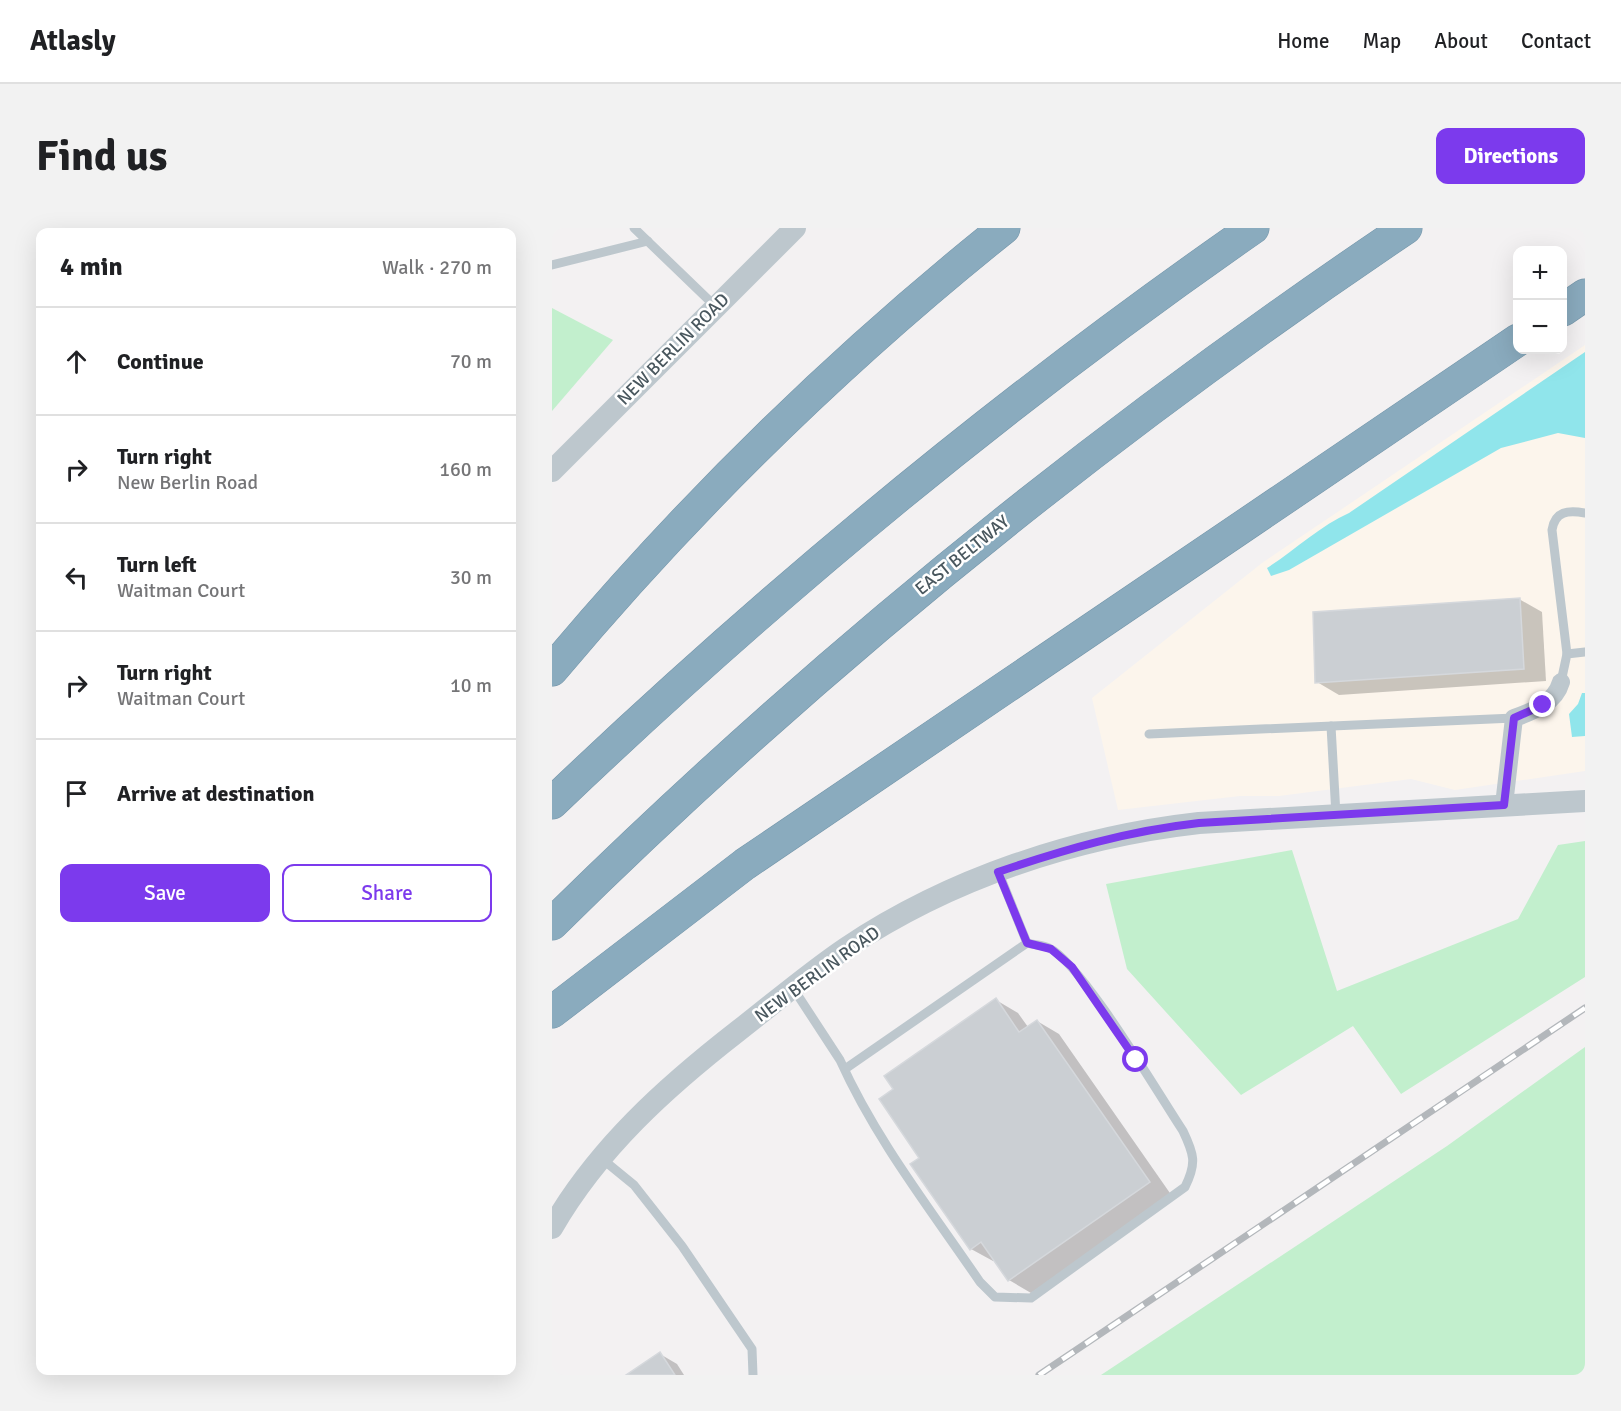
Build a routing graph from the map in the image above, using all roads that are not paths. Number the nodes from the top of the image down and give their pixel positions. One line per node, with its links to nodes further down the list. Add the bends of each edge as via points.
1 (634, 228): 6 (lane)
2 (795, 228): 9 (street, NEW BERLIN ROAD)
3 (1004, 228): 16 (highway, via 797,410 674,534)
4 (1253, 228): 22 (highway, via 1114,326 913,483 692,672)
5 (1406, 228): 26 (highway, EAST BELTWAY, via 1168,395 940,572 743,743)
6 (648, 242): 7 (lane); 9 (lane)
7 (552, 265)
8 (1585, 295): 10 (highway)
9 (716, 307): 12 (street, NEW BERLIN ROAD)
10 (1567, 307)
11 (1513, 343): 29 (highway, via 745,864)
12 (552, 471)
13 (1585, 513): 15 (lane, via 1561,513 1552,530)
14 (1585, 652): 15 (lane)
15 (1567, 654): 17 (lane)
16 (552, 670)
17 (1561, 682): 18 (street, via 1557,696)
18 (1514, 718): 19 (lane); 23 (street)
19 (1331, 726): 20 (lane); 24 (lane)
20 (1149, 734)
21 (1585, 801): 23 (street, NEW BERLIN ROAD)
22 (552, 803)
23 (1504, 805): 24 (street, NEW BERLIN ROAD)
24 (1336, 815): 25 (street, NEW BERLIN ROAD, via 1153,829 1076,845)
25 (998, 872): 27 (lane); 28 (street, NEW BERLIN ROAD, via 912,909 846,948)
26 (552, 924)
27 (1027, 943): 30 (lane); 30 (lane, via 1051,949 1090,990 1182,1131 1192,1150 1194,1170 1185,1187 1031,1298 995,1297 987,1291 865,1113)
28 (793, 988): 30 (lane); 31 (street, NEW BERLIN ROAD, via 648,1106)
29 (552, 1012)
30 (844, 1069)
31 (601, 1158): 32 (street, NEW BERLIN ROAD); 33 (lane, via 634,1185 682,1246 752,1349)
32 (552, 1228)
33 (753, 1375)

